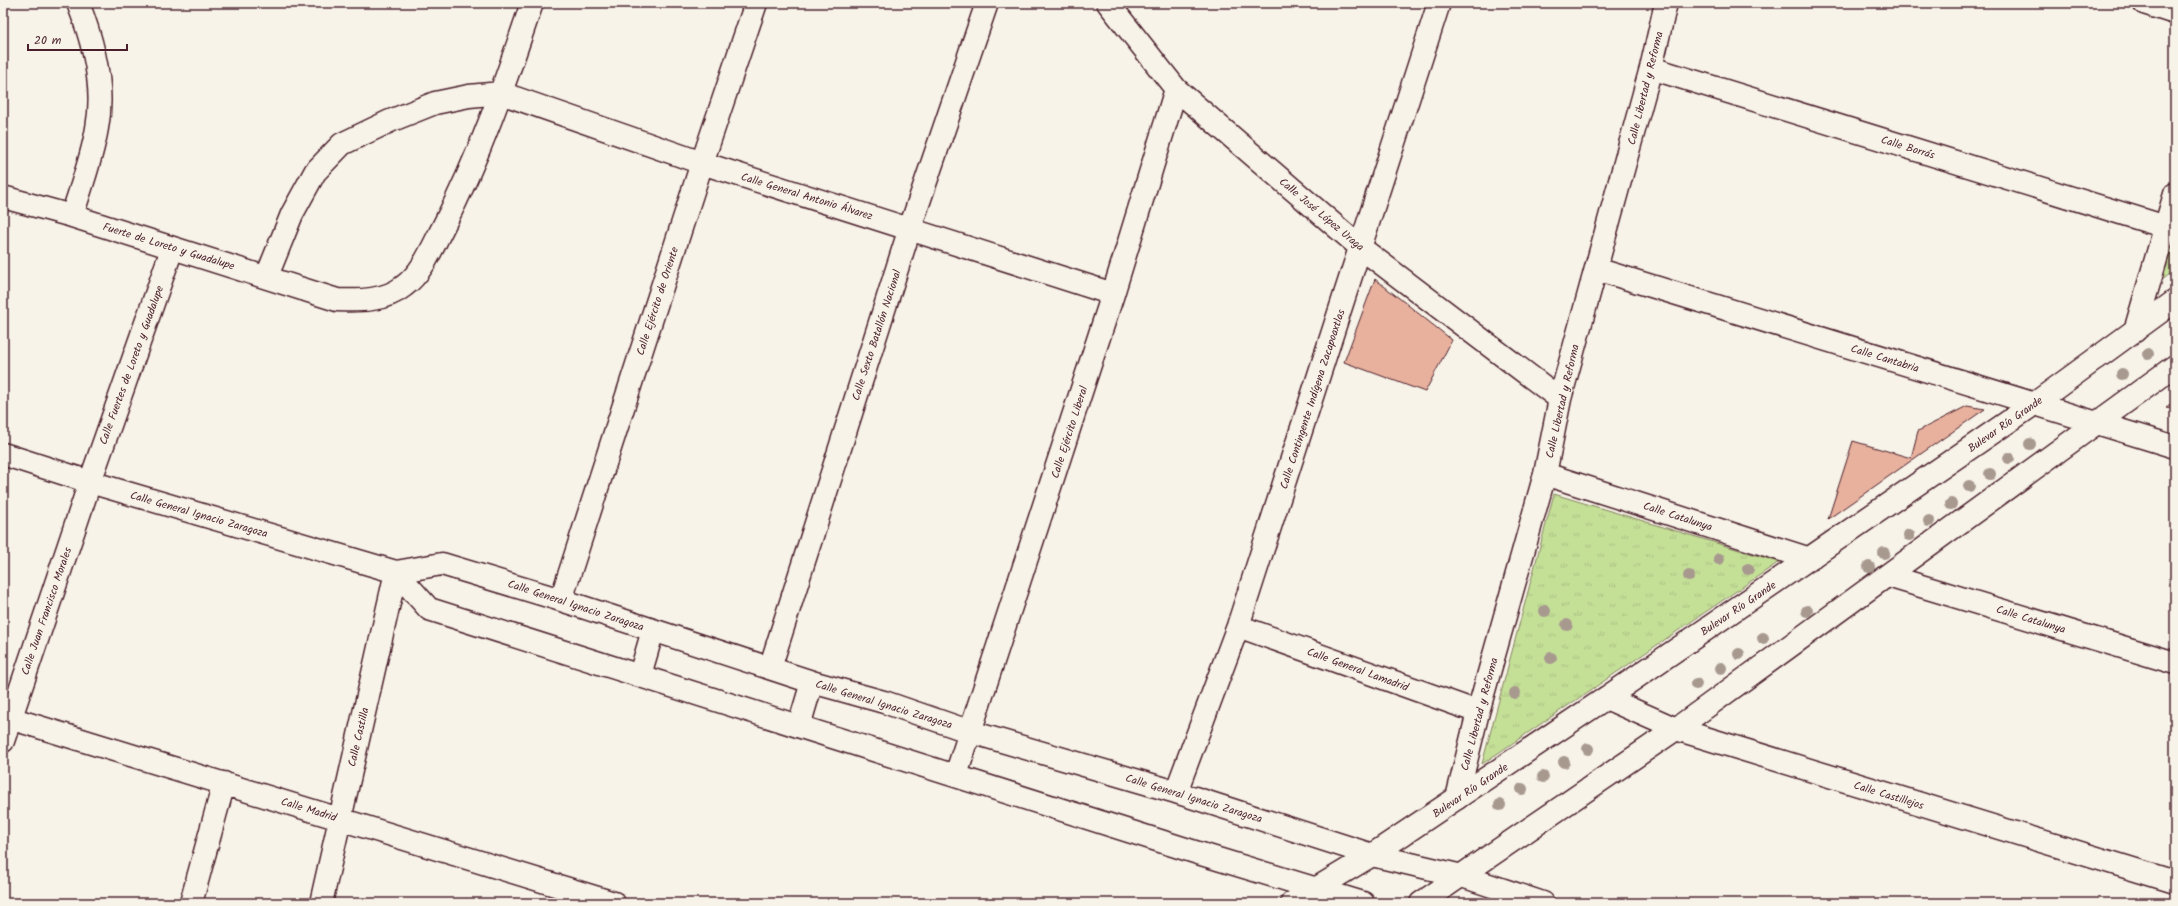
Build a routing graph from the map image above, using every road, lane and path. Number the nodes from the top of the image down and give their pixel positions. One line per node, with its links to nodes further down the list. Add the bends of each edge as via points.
1 (78, 3): 16 (street, via 88,28 98,75 98,126)
2 (532, 3): 12 (street, Fuerte de Loreto y Guadalupe)
3 (756, 3): 13 (street, Calle Ejército de Oriente)
4 (987, 3): 18 (street, Calle Sexto Batallón Nacional)
5 (1108, 3): 11 (street, Calle José López Uraga)
6 (1439, 3): 19 (street, Calle Contingente Indígena Zacapoaxtlas)
7 (1666, 3): 10 (street, Calle Libertad y Reforma)
8 (2144, 3): 9 (street)
9 (2175, 13)
10 (1651, 68): 17 (street, Calle Borrás); 21 (street, Calle Libertad y Reforma)
11 (1176, 89): 19 (street, Calle José López Uraga); 23 (street, Calle Ejército Liberal)
12 (502, 93): 13 (street, Calle General Antonio Álvarez); 22 (street, via 435,103 342,144 315,172 292,214); 22 (street, Fuerte de Loreto y Guadalupe, via 459,196 427,259 404,286 369,300 337,300)
13 (702, 162): 18 (street, Calle General Antonio Álvarez); 37 (street, Calle Ejército de Oriente)
14 (2175, 194): 17 (street)
15 (3, 197): 16 (street, Fuerte de Loreto y Guadalupe)
16 (72, 216): 20 (street, Fuerte de Loreto y Guadalupe)
17 (2166, 227): 25 (street)
18 (910, 228): 23 (street, Calle General Antonio Álvarez); 41 (street, Calle Sexto Batallón Nacional)
19 (1361, 248): 27 (street, Calle José López Uraga); 38 (street, Calle Contingente Indígena Zacapoaxtlas)
20 (172, 249): 22 (street, Fuerte de Loreto y Guadalupe); 33 (street, Calle Fuertes de Loreto y Guadalupe)
21 (1596, 269): 27 (street, Calle Libertad y Reforma); 28 (street, Calle Cantabria)
22 (266, 276)
23 (1113, 294): 49 (street, Calle Ejército Liberal)
24 (2175, 301): 25 (street, Bulevar Río Grande)
25 (2135, 332): 28 (street, Bulevar Río Grande)
26 (2175, 366): 29 (street)
27 (1560, 399): 32 (street, Calle Libertad y Reforma)
28 (2034, 404): 29 (street, Calle Cantabria); 34 (street, Bulevar Río Grande)
29 (2096, 422): 30 (street, Calle Cantabria); 36 (street)
30 (2175, 447)
31 (3, 454): 33 (street, Calle General Ignacio Zaragoza)
32 (1545, 474): 34 (street, Calle Catalunya); 45 (street, Calle Libertad y Reforma)
33 (90, 482): 35 (street, Calle General Ignacio Zaragoza); 46 (street, Calle Juan Francisco Morales)
34 (1810, 559): 44 (street, Bulevar Río Grande)
35 (396, 572): 37 (street, Calle General Ignacio Zaragoza, via 442,564); 42 (street, via 429,609); 55 (street, Calle Castilla)
36 (1888, 576): 40 (street, Calle Catalunya); 48 (street)
37 (561, 600): 39 (street, Calle General Ignacio Zaragoza)
38 (1238, 626): 45 (street, Calle General Lamadrid); 53 (street, Calle Contingente Indígena Zacapoaxtlas)
39 (653, 630): 41 (street, Calle General Ignacio Zaragoza); 42 (street)
40 (2175, 663)
41 (770, 668): 43 (street, Calle General Ignacio Zaragoza)
42 (640, 675): 47 (street)
43 (812, 682): 47 (street); 49 (street, Calle General Ignacio Zaragoza, via 884,702)
44 (1606, 698): 48 (street, Calle Castillejos); 54 (street, Bulevar Río Grande)
45 (1478, 712): 54 (street, Calle Libertad y Reforma)
46 (6, 717): 50 (street, Calle Juan Francisco Morales); 52 (street, Calle Madrid)
47 (800, 726): 51 (street)
48 (1676, 729): 57 (street); 58 (street, Calle Castillejos)
49 (971, 732): 51 (street, Calle Ejército Liberal); 53 (street, Calle General Ignacio Zaragoza)
50 (3, 741)
51 (956, 775): 59 (street)
52 (224, 783): 55 (street, Calle Madrid); 60 (street)
53 (1176, 792): 56 (street, Calle General Ignacio Zaragoza)
54 (1457, 798): 56 (street, Bulevar Río Grande)
55 (339, 818): 61 (street, Calle Castilla); 62 (street, Calle Madrid)
56 (1372, 855): 57 (street, Calle General Ignacio Zaragoza); 59 (street, Bulevar Río Grande)
57 (1462, 876): 65 (street); 66 (street, Calle General Ignacio Zaragoza)
58 (2175, 882)
59 (1317, 889): 63 (street, Bulevar Río Grande); 64 (street)
60 (191, 903)
61 (321, 903)
62 (614, 903)
63 (1292, 903)
64 (1363, 903)
65 (1421, 903)
66 (1543, 903)

